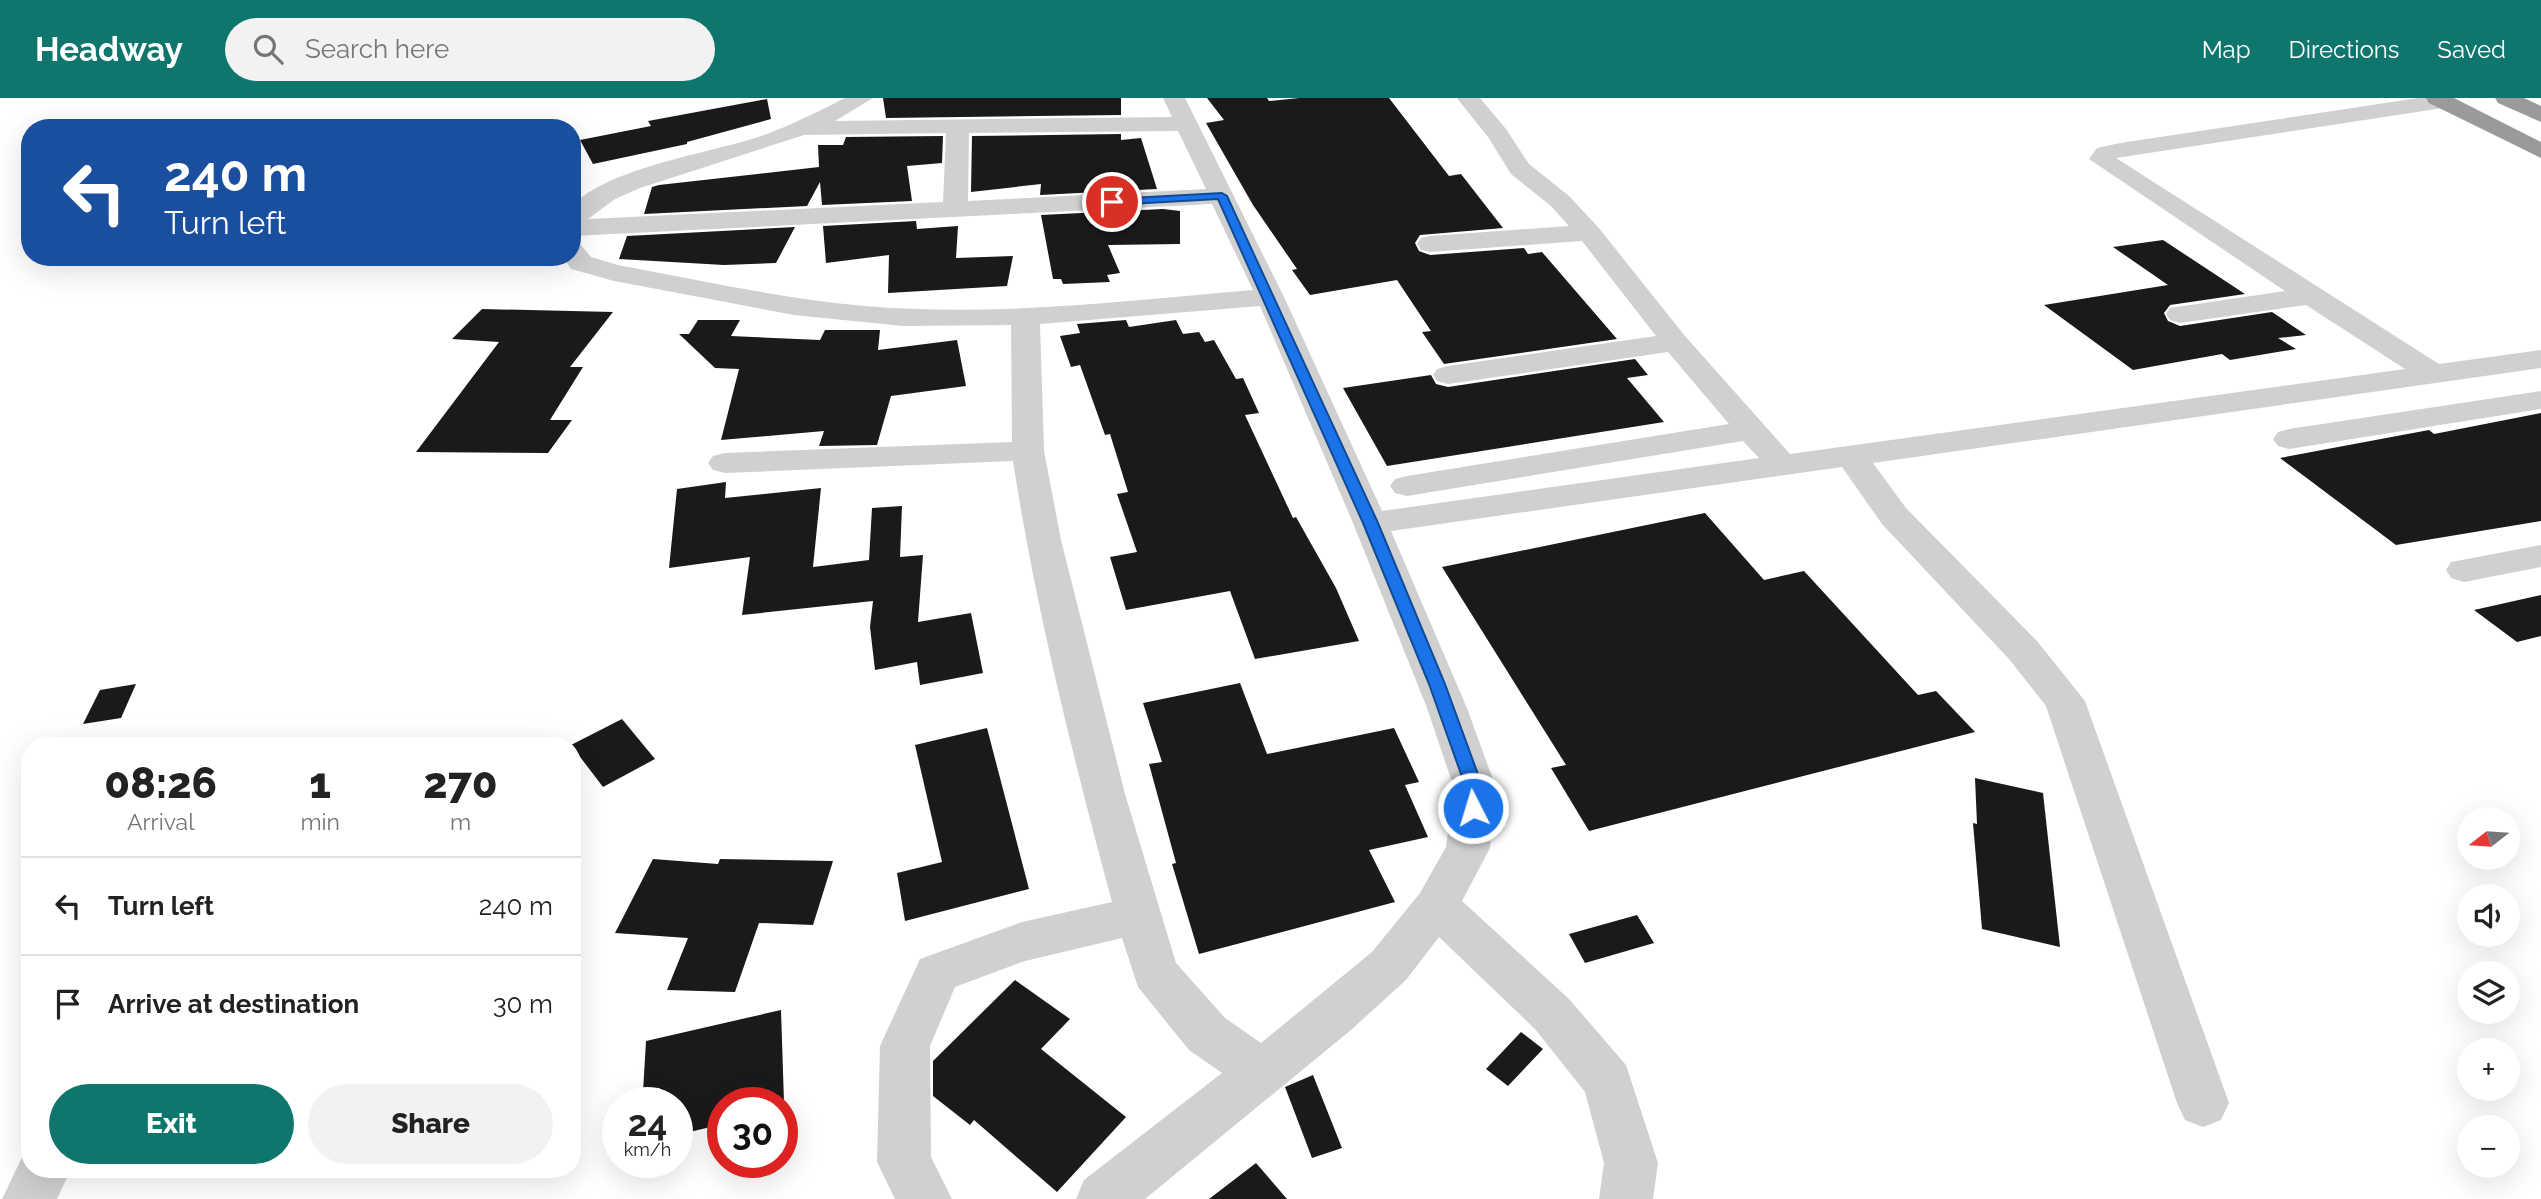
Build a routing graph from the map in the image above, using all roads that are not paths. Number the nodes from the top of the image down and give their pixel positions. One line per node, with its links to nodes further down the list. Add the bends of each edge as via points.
1 (862, 98): 11 (street)
2 (1174, 98): 9 (street)
3 (1468, 98): 17 (street, via 1520,169 1560,201)
4 (2321, 98): 7 (street)
5 (2506, 98): 8 (highway)
6 (2440, 100): 7 (street); 12 (highway)
7 (2353, 114): 20 (street, via 2120,150 2105,153 2101,159)
8 (2541, 115)
9 (1188, 124): 10 (street); 13 (street)
10 (958, 127): 11 (street); 15 (street)
11 (800, 128): 14 (street, via 629,184)
12 (2541, 151)
13 (1222, 196): 15 (street); 21 (street)
14 (581, 210)
15 (955, 210): 16 (street)
16 (581, 228)
17 (1589, 233): 18 (street); 24 (street)
18 (1430, 244)
19 (581, 263): 23 (street, via 827,311 902,317)
20 (2311, 296): 22 (street); 26 (street)
21 (1270, 297): 23 (street); 36 (street)
22 (2180, 314)
23 (1026, 316): 31 (street)
24 (1675, 342): 27 (street); 29 (street)
25 (2541, 359): 26 (street)
26 (2434, 374): 32 (street)
27 (1448, 375)
28 (2541, 400): 30 (street)
29 (1750, 430): 34 (street); 35 (street)
30 (2289, 439)
31 (1028, 451): 33 (street); 40 (street, via 1056,594 1104,794)
32 (1850, 456): 34 (street); 42 (street, via 1894,516 2023,649 2065,701)
33 (725, 463)
34 (1781, 464): 36 (street)
35 (1407, 485)
36 (1370, 523): 39 (street, via 1475,788 1468,848)
37 (2541, 556): 38 (street)
38 (2464, 570)
39 (1436, 906): 41 (street, via 1389,966); 47 (street, via 1552,1014 1608,1081 1631,1163)
40 (1139, 915): 41 (street, via 1155,973 1206,1034); 45 (street, via 1022,942 937,973 905,1046 904,1162)
41 (1262, 1073): 46 (street)
42 (2203, 1103)
43 (40, 1178): 44 (street)
44 (29, 1199)
45 (925, 1199)
46 (1103, 1199)
47 (1626, 1199)

